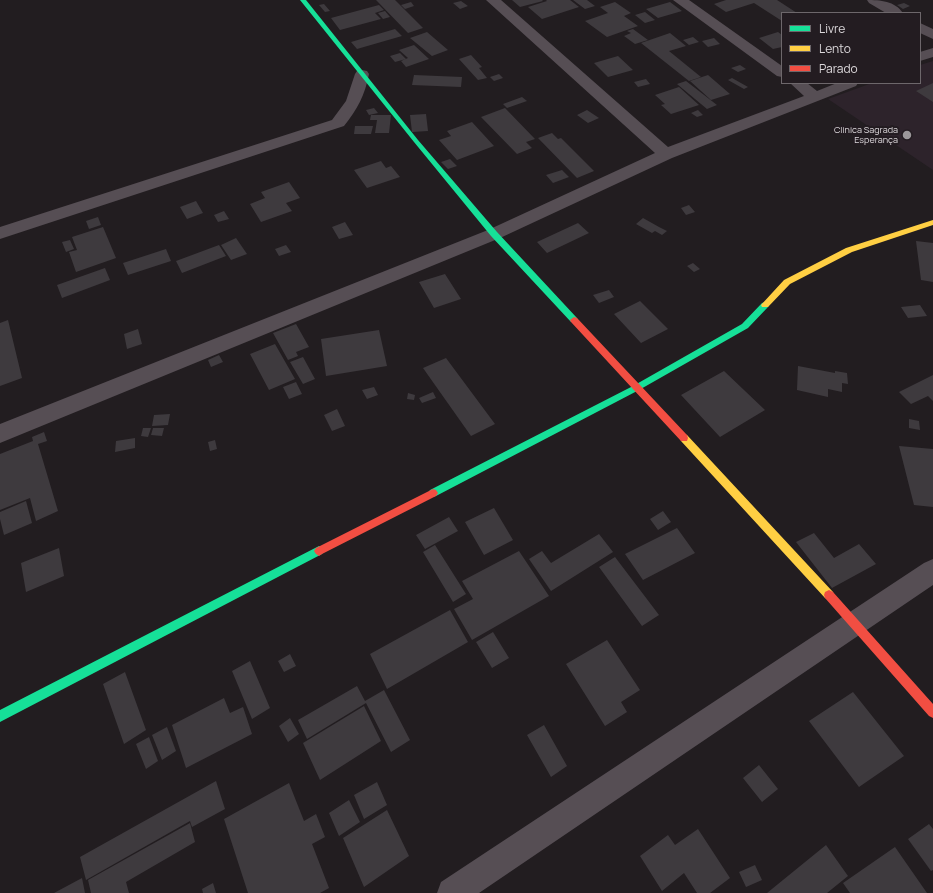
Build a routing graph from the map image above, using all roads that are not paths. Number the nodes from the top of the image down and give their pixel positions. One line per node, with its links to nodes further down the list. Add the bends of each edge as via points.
1 (303, 0): 11 (street)
2 (493, 0): 15 (street)
3 (680, 0): 10 (street)
4 (874, 0): 5 (street)
5 (894, 12)
6 (921, 28): 7 (street)
7 (933, 35)
8 (933, 52): 9 (street)
9 (921, 57)
10 (781, 71)
11 (362, 74): 17 (street, via 358,96 338,123); 18 (street)
12 (798, 84): 14 (street)
13 (848, 84): 14 (street)
14 (816, 96): 15 (street)
15 (666, 154): 18 (street)
16 (933, 222): 19 (street, via 849,250 787,282 745,326)
17 (0, 233)
18 (494, 234): 19 (street); 20 (street)
19 (636, 388): 22 (street); 24 (street)
20 (0, 434)
21 (933, 571): 22 (street)
22 (856, 623): 23 (street); 25 (street)
23 (933, 712)
24 (0, 716)
25 (452, 893)

